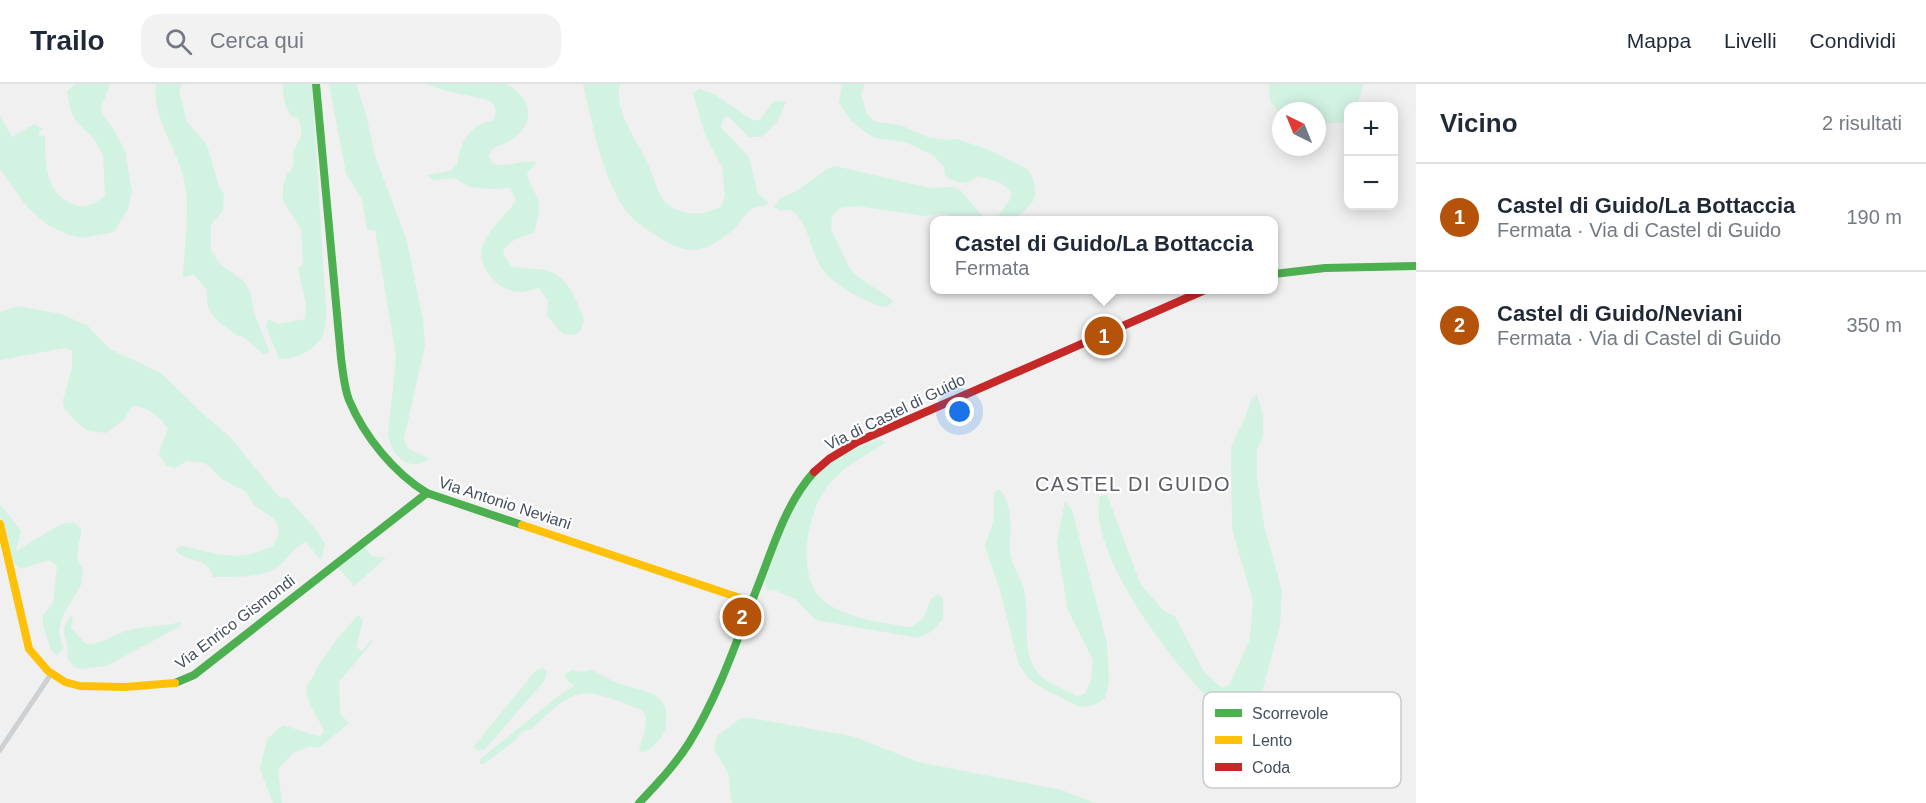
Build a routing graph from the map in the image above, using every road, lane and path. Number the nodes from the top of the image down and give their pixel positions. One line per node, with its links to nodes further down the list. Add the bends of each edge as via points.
1 (316, 84): 5 (street, Via Antonio Neviani, via 347,393 361,422 394,465)
2 (1416, 266): 3 (street)
3 (1278, 274)
4 (1196, 294): 7 (street, Via di Castel di Guido, via 964,394 829,458 809,477 792,504)
5 (427, 493): 7 (street, Via Antonio Neviani); 8 (street, Via Enrico Gismondi, via 186,680 84,687)
6 (0, 524): 8 (street, Via Enrico Gismondi, via 29,649)
7 (752, 602): 10 (street, Via di Castel di Guido, via 695,733)
8 (51, 674): 9 (street)
9 (0, 750)
10 (639, 803)

